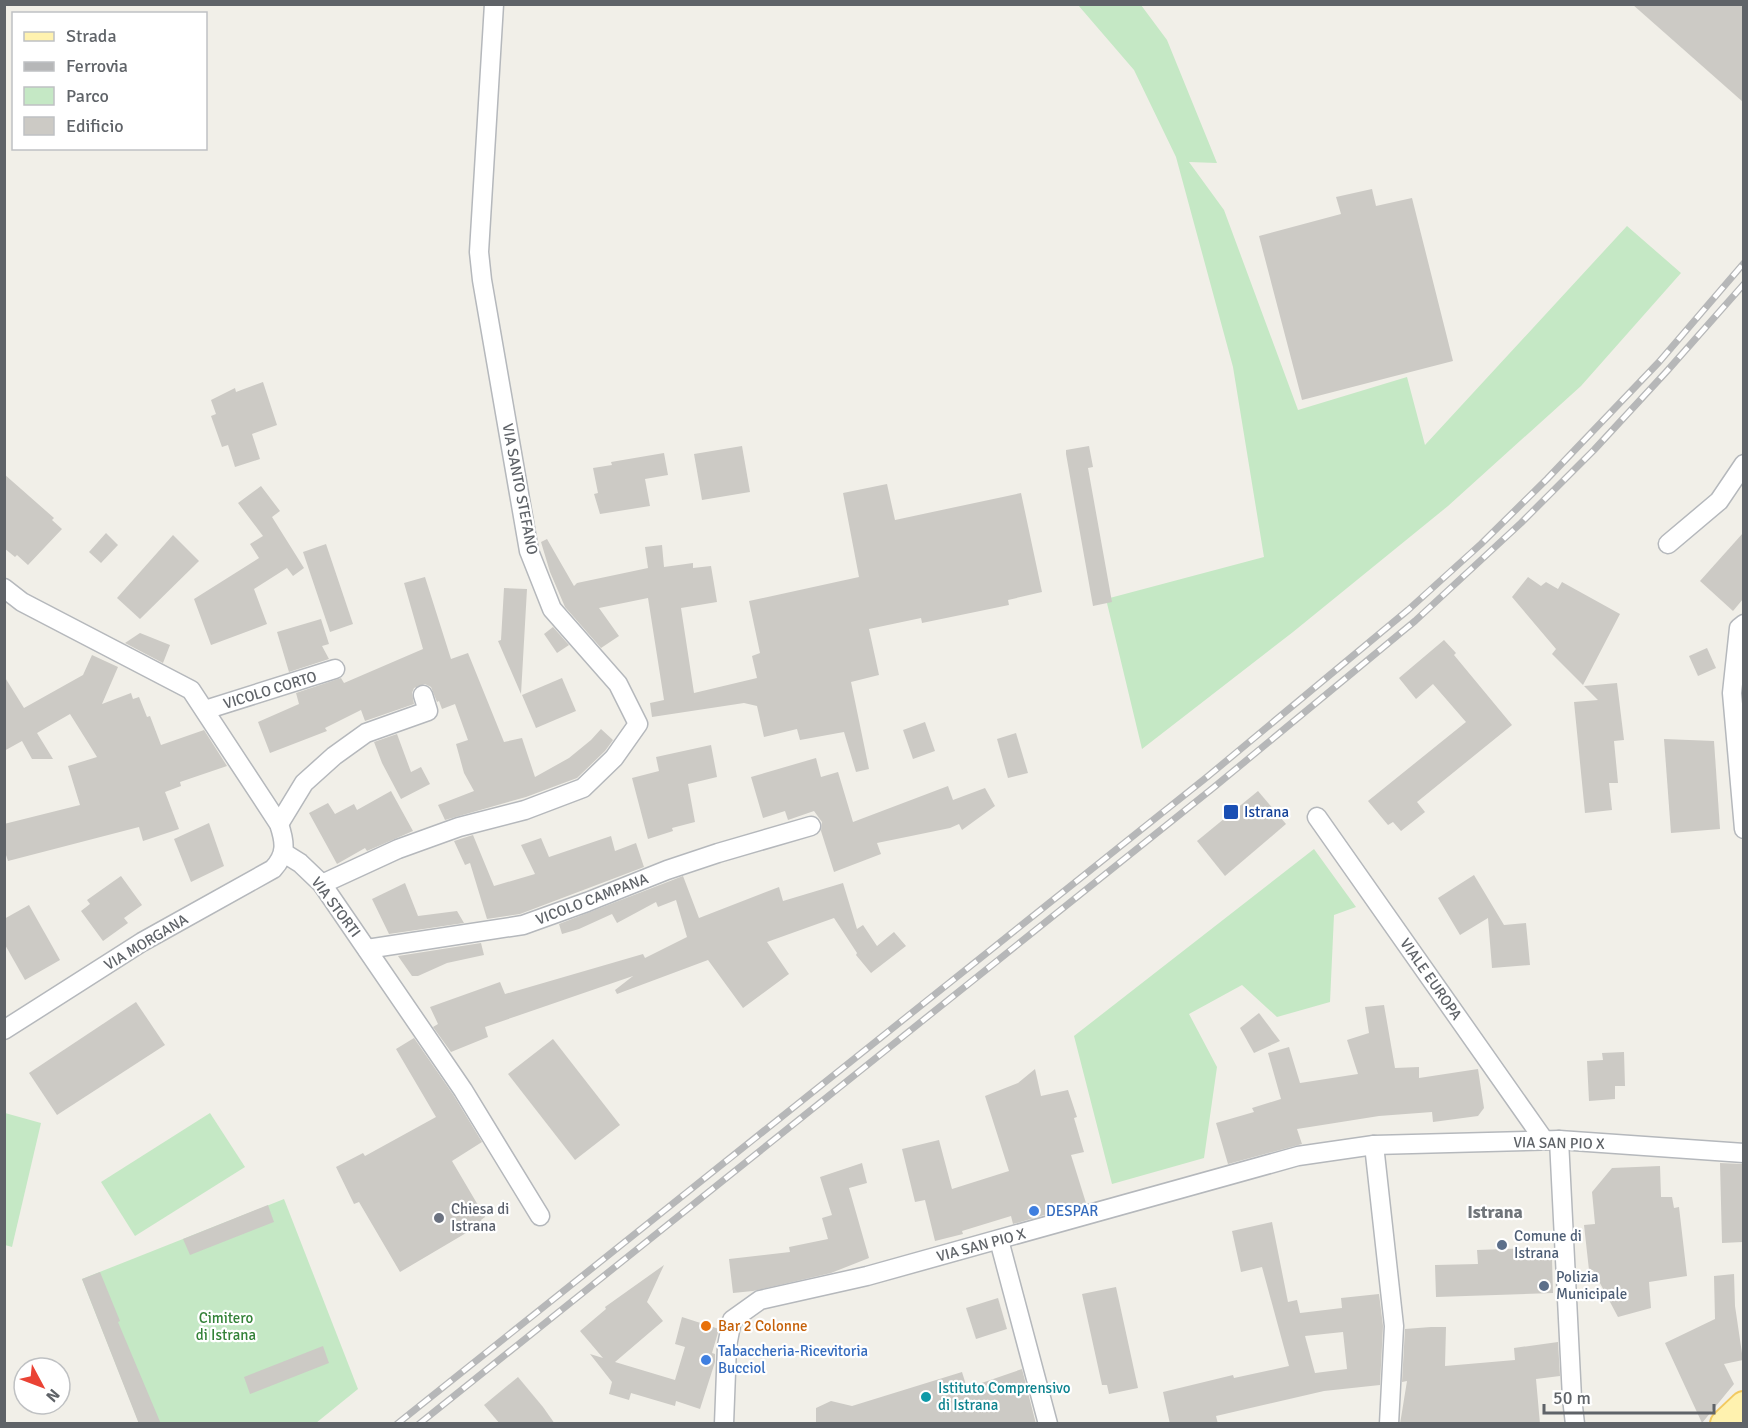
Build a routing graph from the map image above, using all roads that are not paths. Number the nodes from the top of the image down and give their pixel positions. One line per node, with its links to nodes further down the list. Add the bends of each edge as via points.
1 (494, 4): 14 (street, VIA SANTO STEFANO, via 479,252 529,551 552,609 618,684 638,724 614,758 584,788 398,849)
2 (1743, 464): 3 (street, via 1719,501)
3 (1668, 544)
4 (4, 588): 8 (street, via 22,602 191,690)
5 (1743, 624): 12 (street, via 1739,628 1732,693)
6 (335, 669): 8 (street, VICOLO CORTO)
7 (423, 695): 10 (street, via 428,711 366,733 334,756 304,783)
8 (205, 710): 10 (street)
9 (1317, 817): 17 (street, VIALE EUROPA)
10 (279, 824): 13 (street)
11 (811, 826): 15 (street, VICOLO CAMPANA, via 667,870 523,925)
12 (1743, 828)
13 (284, 853): 14 (street, VIA STORTI); 16 (street, VIA MORGANA, via 273,869 142,942)
14 (322, 884): 15 (street, VIA STORTI)
15 (367, 949): 20 (street, VIA STORTI, via 464,1090)
16 (4, 1030)
17 (1552, 1140): 18 (street, VIA SAN PIO X); 19 (street, VIA SAN PIO X); 26 (street)
18 (1374, 1146): 21 (street, VIA SAN PIO X, via 1298,1156); 25 (street, via 1394,1326)
19 (1743, 1154)
20 (540, 1216)
21 (999, 1240): 23 (street, VIA SAN PIO X, via 760,1300 732,1320); 24 (street)
22 (1743, 1406): 27 (main road)
23 (724, 1424)
24 (1048, 1424)
25 (1389, 1424)
26 (1575, 1424)
27 (1725, 1424)

